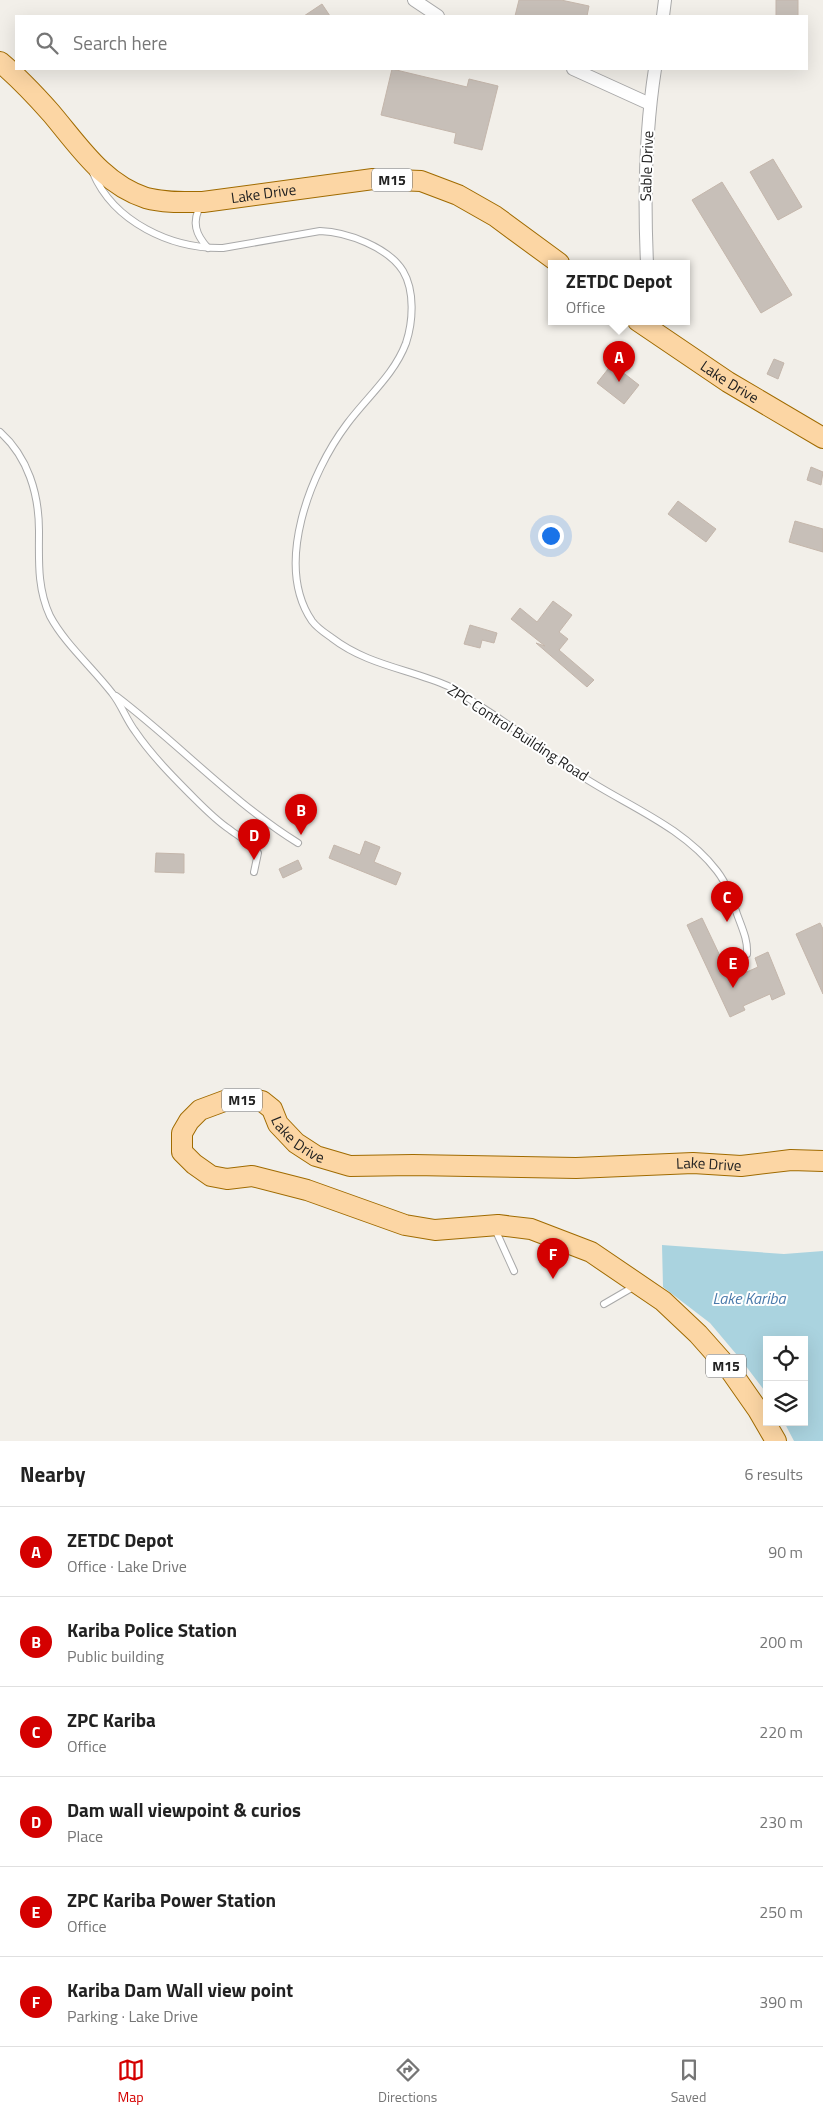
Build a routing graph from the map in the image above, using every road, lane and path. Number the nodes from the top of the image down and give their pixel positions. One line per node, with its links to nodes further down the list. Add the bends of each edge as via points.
1 (414, 0): 3 (street)
2 (665, 0): 4 (street)
3 (436, 15)
4 (662, 15)
5 (0, 62): 9 (main road, Lake Drive / M15, via 25,84)
6 (575, 70): 8 (street)
7 (655, 70): 8 (street, Sable Drive)
8 (650, 104): 13 (street, Sable Drive, via 645,218)
9 (86, 156): 10 (main road, Lake Drive / M15, via 118,184 146,198 180,203); 11 (lane, ZPC Control Building Road, via 110,202 142,228 175,242)
10 (203, 202): 11 (lane, via 196,214 195,227); 12 (main road, Lake Drive / M15, via 373,179 421,181 458,195 495,216)
11 (208, 248): 20 (lane, ZPC Control Building Road, via 320,231 335,232 360,240 390,258 402,270 410,288 410,327 406,344 388,375 330,448 304,510 297,541 296,580 312,621 344,648 380,664 449,686 575,772 690,842 718,873 728,890 748,943)
12 (556, 260)
13 (648, 260)
14 (655, 327): 16 (main road, Lake Drive, via 728,382)
15 (0, 432): 17 (lane, via 24,463 35,492 39,577 50,616)
16 (823, 438)
17 (113, 694): 18 (lane, via 245,804); 19 (lane, via 134,730 174,777 228,829 253,846 258,853)
18 (298, 843)
19 (254, 872)
20 (747, 954)
21 (823, 1161): 22 (main road, Lake Drive / M15, via 791,1160 741,1166 693,1163 576,1168 350,1166 316,1156 296,1143 278,1124 272,1109 262,1101 250,1099 227,1100 200,1110 188,1121 182,1134 182,1152 211,1176 227,1179 252,1176 307,1190 404,1225 435,1230)
22 (494, 1226): 23 (lane); 24 (main road, Lake Drive / M15, via 531,1229 591,1252)
23 (514, 1271)
24 (638, 1284): 25 (lane); 26 (main road, Lake Drive / M15, via 698,1334 730,1370)
25 (604, 1304)
26 (776, 1441)

